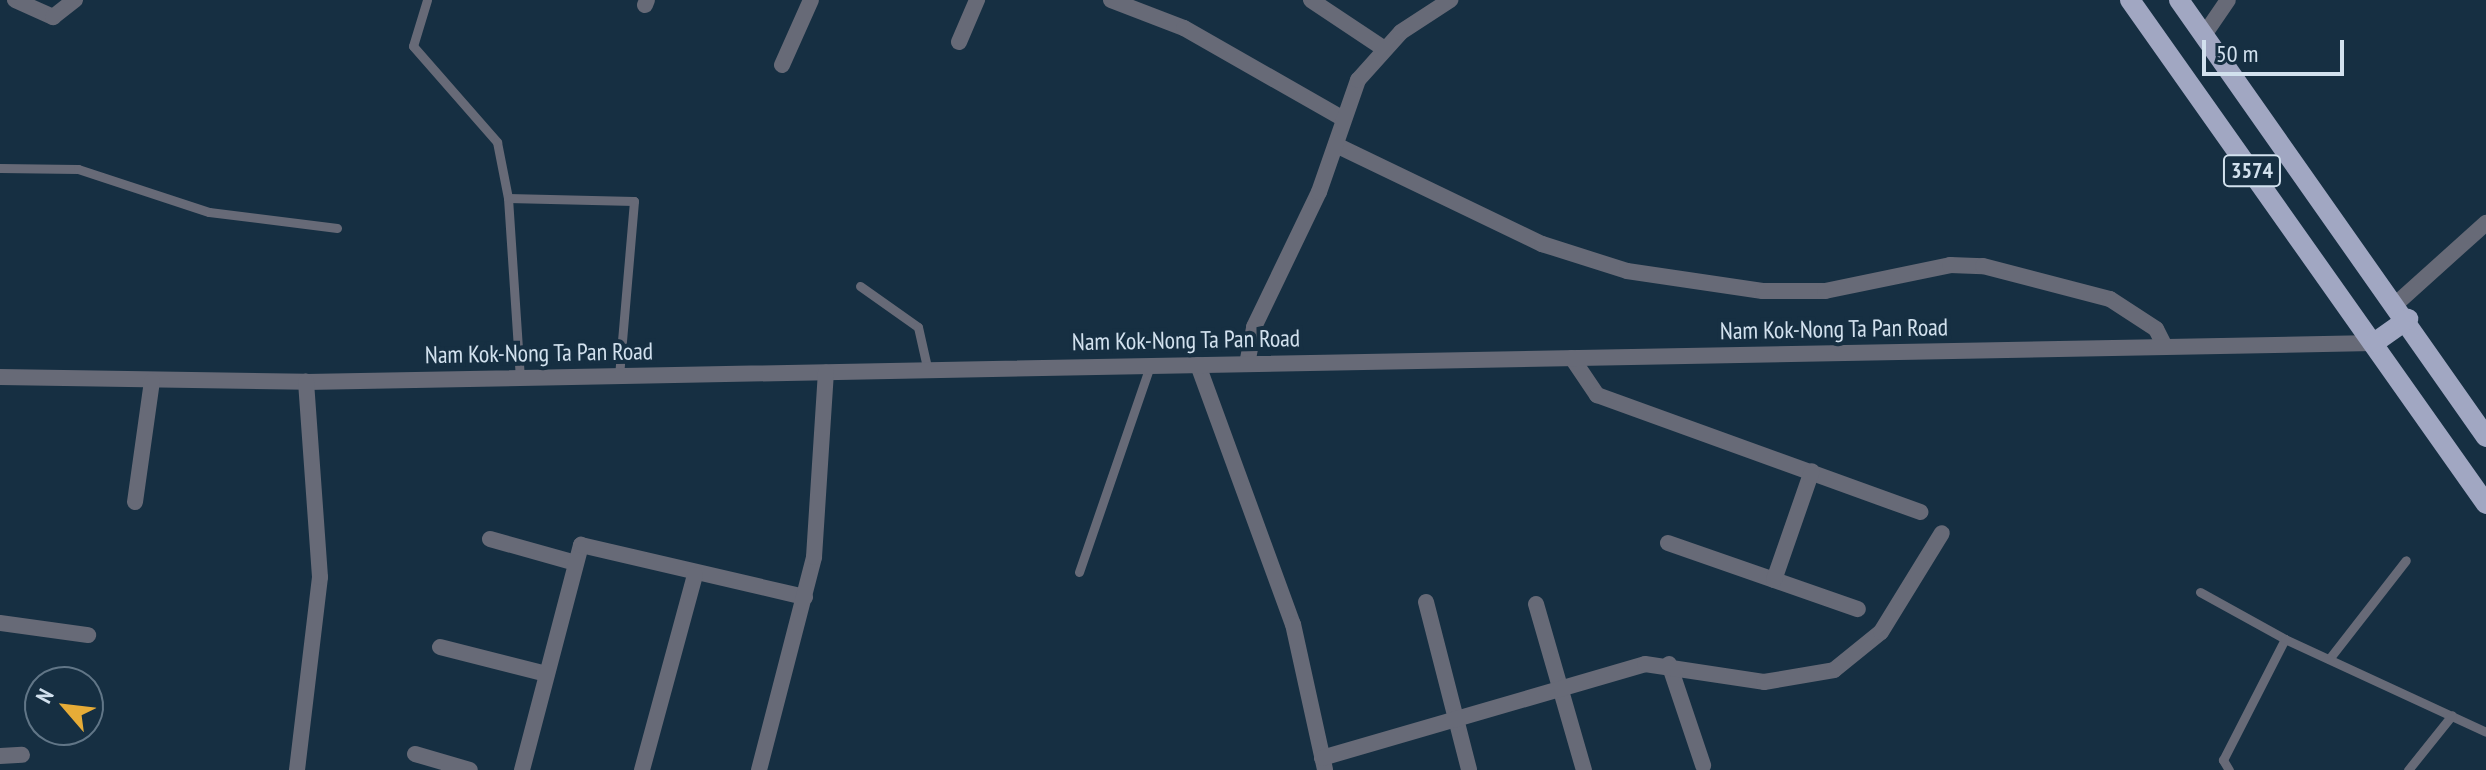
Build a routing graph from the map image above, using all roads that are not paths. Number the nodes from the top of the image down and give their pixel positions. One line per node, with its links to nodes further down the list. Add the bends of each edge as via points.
1 (15, 0): 2 (street, via 53,17)
2 (75, 0)
3 (427, 0): 19 (lane, via 413,46 488,127)
4 (811, 0): 15 (street)
5 (977, 0): 13 (street)
6 (1111, 0): 16 (street, via 1184,28)
7 (1311, 0): 14 (street)
8 (1450, 0): 14 (street)
9 (2130, 0): 24 (main road, 3574)
10 (2179, 0): 12 (main road, 3574)
11 (2228, 0): 12 (street)
12 (2204, 35): 23 (main road, 3574)
13 (959, 42)
14 (1383, 48): 16 (street)
15 (782, 65)
16 (1342, 118): 17 (street)
17 (1336, 145): 25 (street, via 1542,244 1627,271 1763,291 1825,291 1950,265 1983,266 2103,295 2156,329); 27 (street, via 1254,327)
18 (0, 168): 21 (lane, via 78,169 209,212)
19 (508, 198): 32 (lane, via 634,201); 34 (lane)
20 (2486, 223): 23 (street)
21 (337, 228)
22 (860, 286): 30 (lane, via 918,327)
23 (2403, 311): 24 (main road); 37 (main road, 3574)
24 (2374, 343): 25 (street, Nam Kok-Nong Ta Pan Road); 40 (main road, 3574)
25 (2165, 347): 26 (street, Nam Kok-Nong Ta Pan Road)
26 (1572, 358): 27 (street, Nam Kok-Nong Ta Pan Road); 38 (street, via 1597,395)
27 (1247, 364): 28 (street, Nam Kok-Nong Ta Pan Road)
28 (1198, 365): 29 (street, Nam Kok-Nong Ta Pan Road); 69 (street, via 1293,624)
29 (1150, 366): 30 (street, Nam Kok-Nong Ta Pan Road); 47 (lane)
30 (927, 367): 31 (street, Nam Kok-Nong Ta Pan Road)
31 (826, 372): 32 (street, Nam Kok-Nong Ta Pan Road); 51 (street, via 820,523)
32 (619, 376): 34 (street, Nam Kok-Nong Ta Pan Road)
33 (0, 377): 35 (street, Nam Kok-Nong Ta Pan Road)
34 (520, 378): 36 (street, Nam Kok-Nong Ta Pan Road)
35 (152, 381): 36 (street, Nam Kok-Nong Ta Pan Road); 39 (street)
36 (306, 382): 71 (street, via 320,577)
37 (2486, 436)
38 (1812, 471): 41 (street); 49 (street)
39 (135, 502)
40 (2486, 504)
41 (1920, 512)
42 (1942, 533): 60 (street, via 1881,632 1834,670 1764,682)
43 (490, 539): 46 (street)
44 (1668, 543): 49 (street)
45 (2406, 560): 59 (lane)
46 (576, 563): 48 (street, via 581,545); 61 (street)
47 (1079, 572)
48 (695, 575): 51 (street); 74 (street)
49 (1774, 580): 54 (street)
50 (2200, 592): 57 (lane)
51 (805, 597): 75 (street)
52 (1426, 602): 64 (street)
53 (1536, 604): 62 (street)
54 (1858, 609)
55 (0, 623): 56 (street)
56 (88, 635)
57 (2285, 639): 59 (lane); 78 (lane, via 2223,760)
58 (440, 647): 61 (street)
59 (2329, 659): 63 (lane)
60 (1669, 664): 62 (street); 70 (street)
61 (547, 674): 73 (street)
62 (1557, 690): 64 (street); 77 (street)
63 (2452, 715): 65 (lane); 79 (lane)
64 (1453, 720): 69 (street); 76 (street)
65 (2486, 732)
66 (415, 754): 72 (street)
67 (22, 755): 68 (street)
68 (0, 756)
69 (1324, 764)
70 (1703, 765)
71 (297, 770)
72 (470, 770)
73 (522, 770)
74 (642, 770)
75 (759, 770)
76 (1469, 770)
77 (1584, 770)
78 (2229, 770)
79 (2408, 770)

